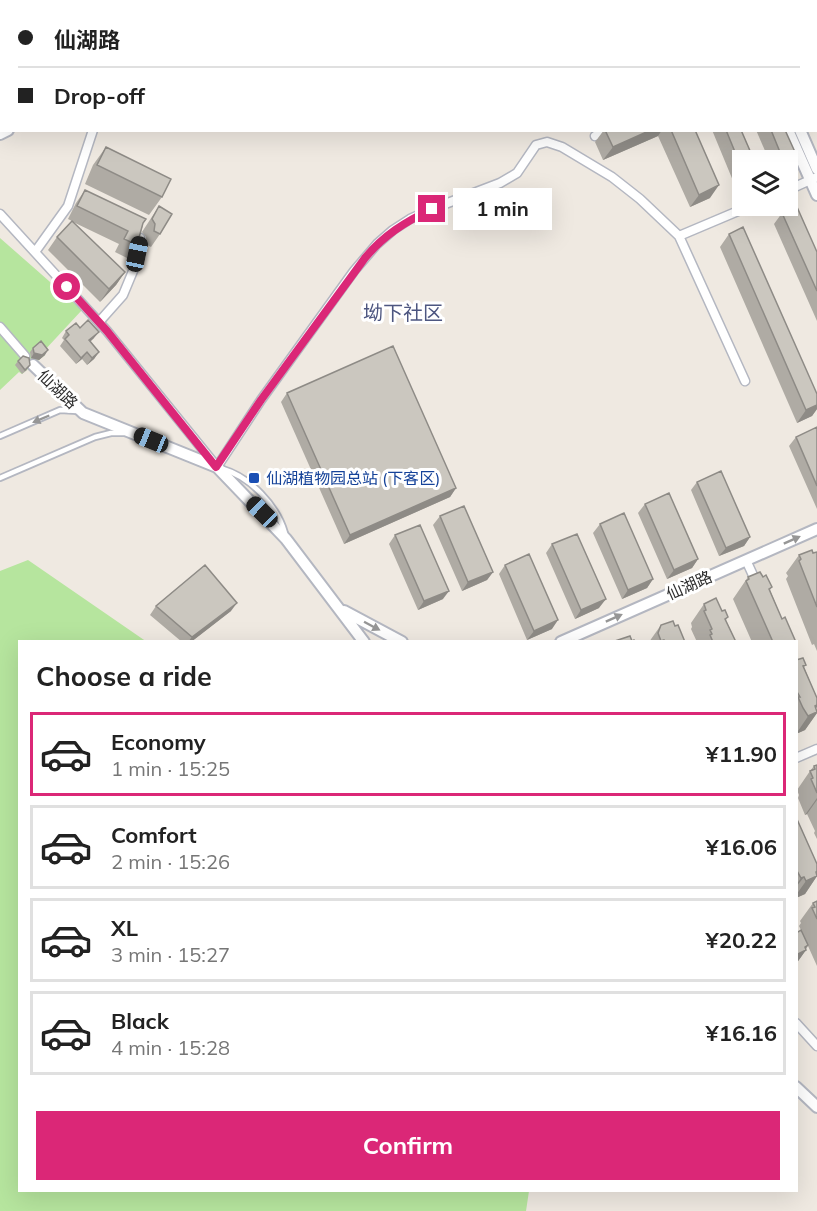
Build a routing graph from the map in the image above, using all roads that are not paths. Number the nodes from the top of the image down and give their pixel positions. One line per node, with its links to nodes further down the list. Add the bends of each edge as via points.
1 (92, 132): 14 (street, via 68,206)
2 (602, 132): 5 (street)
3 (789, 132): 7 (street)
4 (801, 132): 6 (street)
5 (595, 136)
6 (817, 170)
7 (814, 178): 8 (street); 9 (street)
8 (798, 185)
9 (817, 195)
10 (0, 214): 14 (street, 仙湖路)
11 (732, 214): 12 (street)
12 (679, 236): 18 (street); 22 (street, via 612,177 562,147 546,142 537,145 517,173 410,219 377,244 267,390)
13 (140, 238): 15 (street, via 123,295)
14 (35, 252): 15 (street, 仙湖路)
15 (99, 322): 22 (street, 仙湖路)
16 (0, 327): 17 (street)
17 (29, 361): 19 (street, 仙湖路)
18 (745, 381)
19 (83, 413): 20 (street, 仙湖路); 21 (lane, one-way to 21, via 60,411)
20 (132, 433): 22 (street, 仙湖路); 23 (lane, via 95,437)
21 (0, 436)
22 (216, 467): 27 (street, 仙湖路, via 286,539)
23 (0, 478)
24 (817, 529): 25 (street, 仙湖路, one-way to 24)
25 (746, 560): 26 (street); 30 (street, 仙湖路, one-way to 25)
26 (759, 589)
27 (341, 609): 28 (street); 29 (street, 仙湖路, one-way to 29)
28 (363, 640)
29 (398, 640)
30 (566, 640)
31 (817, 749): 32 (street)
32 (798, 757)
33 (798, 1025): 34 (street)
34 (817, 1046)
35 (798, 1089): 36 (street)
36 (817, 1107)

